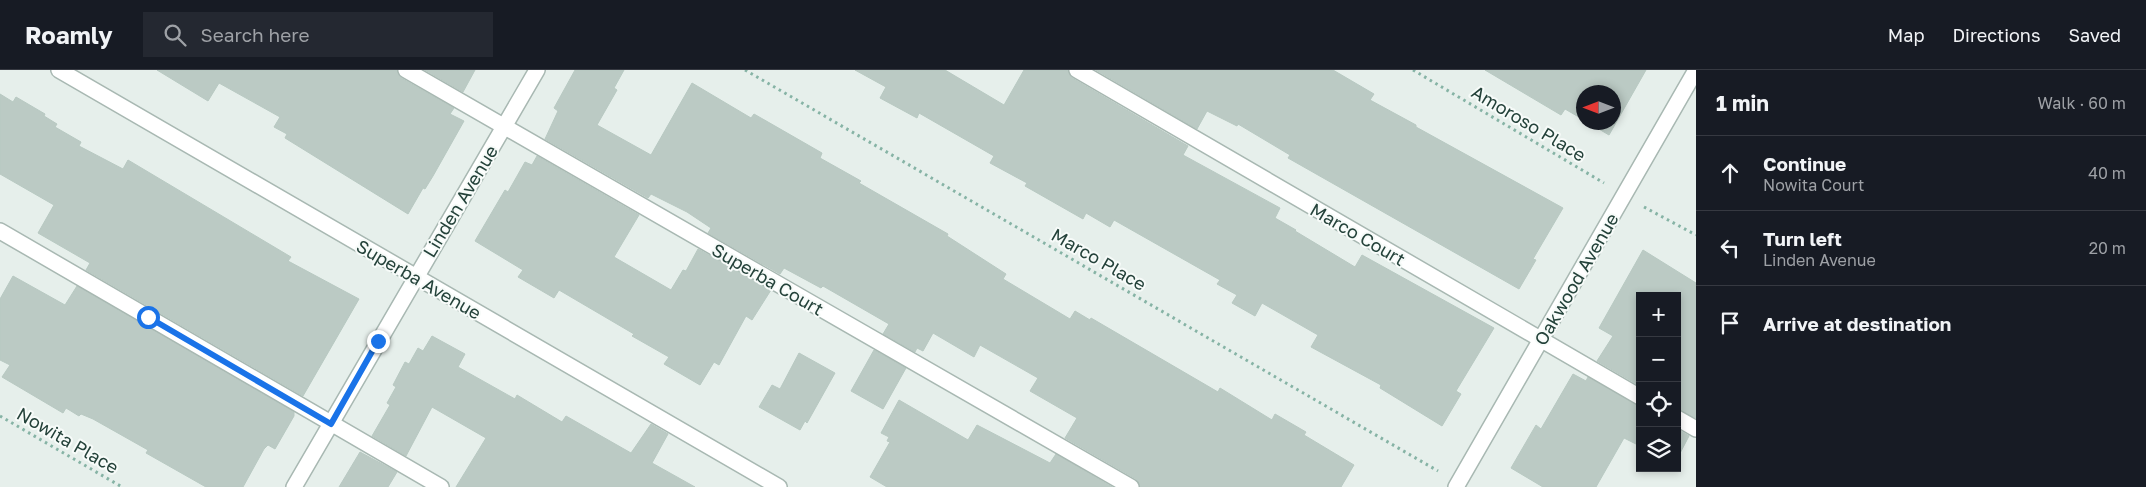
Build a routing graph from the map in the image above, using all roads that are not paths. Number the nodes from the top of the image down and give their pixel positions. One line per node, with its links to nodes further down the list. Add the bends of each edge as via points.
1 (59, 70): 8 (street, Superba Avenue)
2 (406, 70): 6 (street, Superba Court)
3 (537, 70): 6 (street, Linden Avenue)
4 (1076, 70): 9 (street, Marco Court)
5 (1696, 70): 9 (street, Oakwood Avenue)
6 (504, 127): 8 (street, Linden Avenue); 17 (street, Superba Court)
7 (0, 231): 12 (street)
8 (415, 277): 12 (street, Linden Avenue); 16 (street, Superba Avenue)
9 (1541, 341): 10 (street, Marco Court); 18 (street, Oakwood Avenue)
10 (1636, 395)
11 (1681, 420): 13 (street)
12 (331, 424): 14 (street, Linden Avenue); 15 (street)
13 (1696, 429)
14 (294, 487)
15 (441, 487)
16 (779, 487)
17 (1131, 487)
18 (1456, 487)

